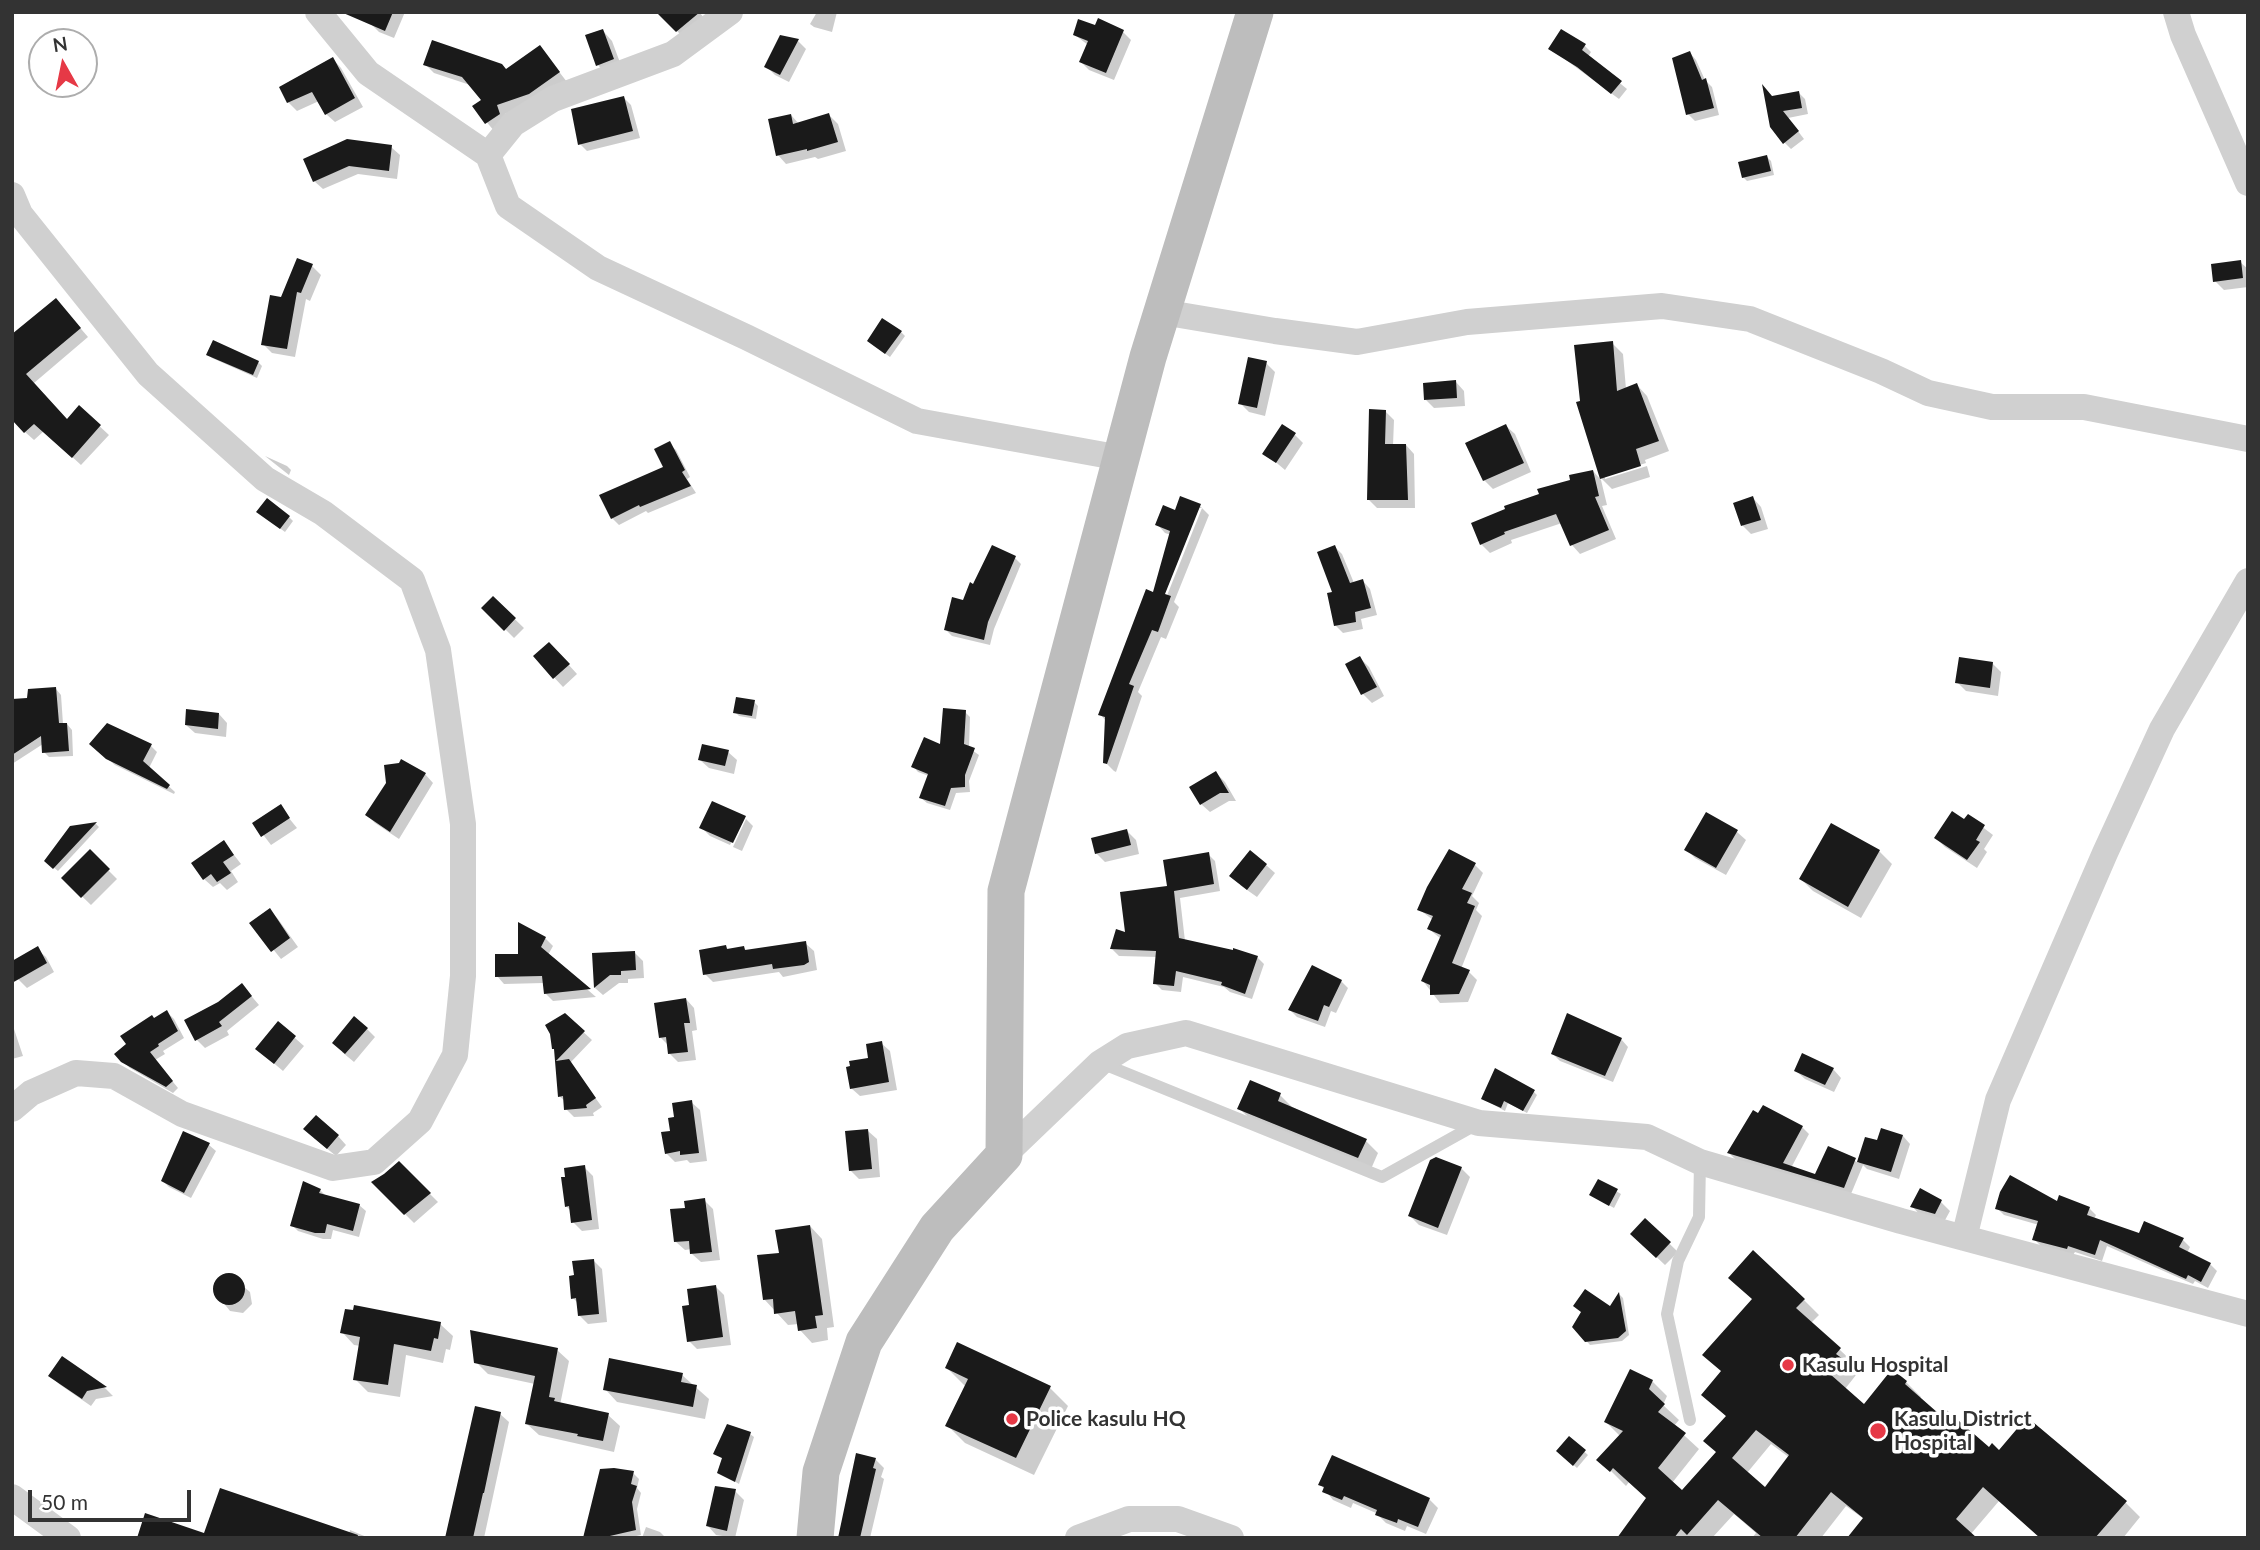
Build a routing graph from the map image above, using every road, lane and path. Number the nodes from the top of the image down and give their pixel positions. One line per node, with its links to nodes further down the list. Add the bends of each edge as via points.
1 (318, 12): 5 (street, via 368,73)
2 (730, 12): 5 (street, via 673,54 552,99 513,124)
3 (1255, 12): 8 (street)
4 (2176, 12): 6 (street)
5 (488, 155): 10 (street, via 508,206 598,268 917,421)
6 (2248, 183)
7 (12, 195): 13 (street, via 20,214 148,374 265,479 323,513 412,580 438,650 463,824 463,976 454,1055 421,1121 374,1162 333,1168 182,1114 114,1076 76,1073 31,1093)
8 (1163, 309): 9 (street, via 1357,342 1467,322 1662,306 1750,319 1928,393 1992,407 2084,407); 10 (street)
9 (2248, 439)
10 (1121, 458): 15 (street, via 1006,891)
11 (2248, 581): 17 (street, via 2162,729 2099,866 1998,1100)
12 (1100, 1063): 14 (street, via 1127,1046 1186,1033); 14 (lane, via 1382,1177); 15 (street)
13 (12, 1109)
14 (1479, 1123): 16 (street, via 1647,1137)
15 (1004, 1155): 22 (street, via 937,1228 864,1342 821,1472)
16 (1700, 1162): 17 (street); 19 (lane, via 1699,1217 1678,1261 1667,1314)
17 (1964, 1238): 18 (street)
18 (2246, 1308)
19 (1690, 1420)
20 (12, 1497): 21 (street)
21 (68, 1538)
22 (815, 1538)
23 (1078, 1538): 24 (street, via 1129,1519 1178,1519)
24 (1231, 1538)

